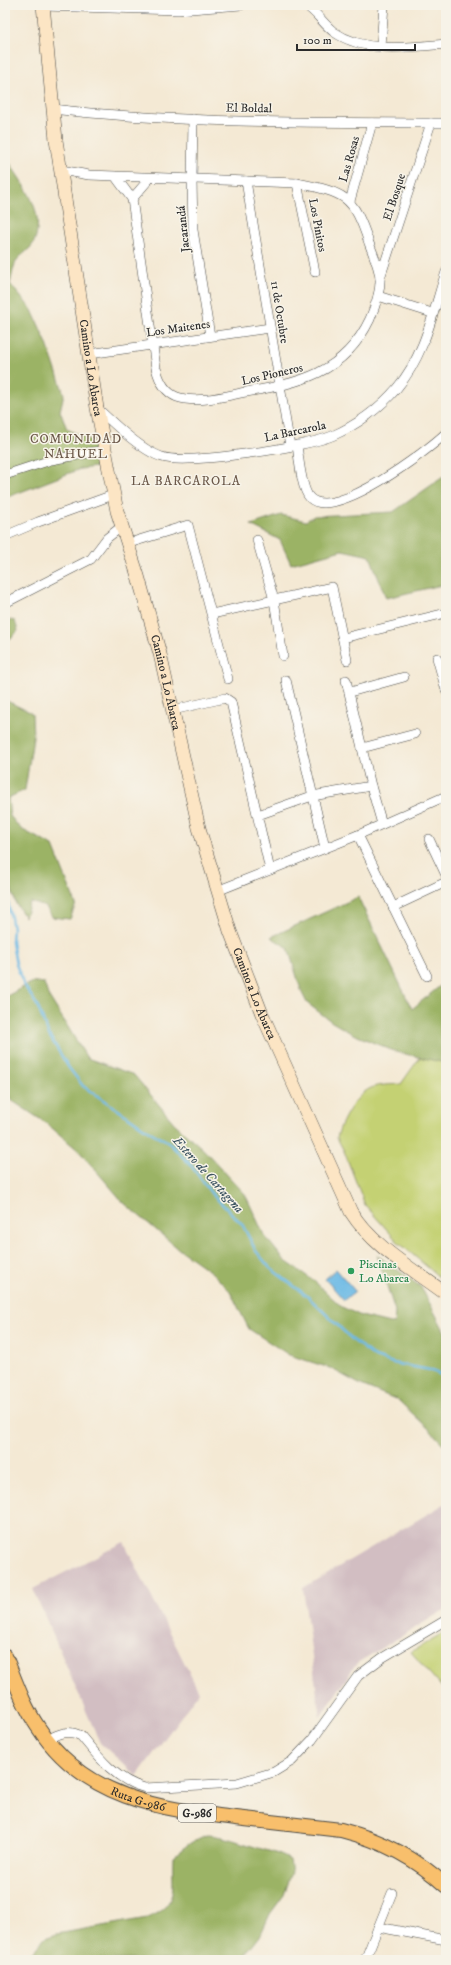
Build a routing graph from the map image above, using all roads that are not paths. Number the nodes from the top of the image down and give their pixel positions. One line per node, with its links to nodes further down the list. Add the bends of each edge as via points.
1 (241, 5): 4 (street, via 178,10)
2 (305, 5): 6 (street, via 314,11 326,26 341,36 357,43)
3 (384, 5): 6 (street)
4 (43, 6): 7 (main road, Camino a Lo Abarca)
5 (446, 44): 6 (street)
6 (381, 46)
7 (52, 109): 8 (street, El Boldal); 12 (main road, Camino a Lo Abarca)
8 (193, 119): 9 (street, El Boldal); 15 (street, Jacarandá)
9 (372, 123): 10 (street, El Boldal); 19 (street, Las Rosas)
10 (431, 123): 11 (street, El Boldal); 22 (street, El Bosque)
11 (446, 123)
12 (61, 170): 13 (street, Los Pioneros); 29 (main road, Camino a Lo Abarca)
13 (115, 176): 14 (street, Los Pioneros); 18 (street, Los Pioneros)
14 (150, 178): 15 (street, Los Pioneros); 18 (street)
15 (192, 180): 16 (street, Los Pioneros); 27 (street, Jacarandá, via 193,230)
16 (246, 181): 17 (street, Los Pioneros); 26 (street, 11 de Octubre)
17 (297, 183): 19 (street, Los Pioneros, via 334,191); 20 (street, Los Pinitos)
18 (132, 199): 28 (street, Los Pioneros)
19 (350, 201): 22 (street, Los Pioneros, via 361,218)
20 (315, 272)
21 (446, 272): 23 (street, La Barcarola)
22 (380, 278): 24 (street, Los Pioneros)
23 (444, 285): 25 (street, La Barcarola)
24 (378, 296): 25 (street); 30 (street, Los Pioneros, via 363,332 343,356 317,374)
25 (432, 313): 33 (street, La Barcarola, via 425,340 413,365 398,387 379,407 344,431 318,441)
26 (270, 328): 27 (street, Los Maitenes); 30 (street, 11 de Octubre)
27 (210, 336): 28 (street, Los Maitenes)
28 (153, 344): 29 (street, Los Maitenes); 30 (street, Los Pioneros, via 161,383 171,394 181,398 207,398)
29 (89, 354): 31 (main road, Camino a Lo Abarca)
30 (280, 386): 33 (street, 11 de Octubre)
31 (97, 408): 33 (street, La Barcarola, via 146,449 167,459 218,457); 34 (main road, Camino a Lo Abarca)
32 (446, 433): 33 (street, 11 de Octubre, via 424,452 372,486 321,504 305,492)
33 (293, 446)
34 (105, 450): 35 (street, via 51,460); 36 (main road, Camino a Lo Abarca)
35 (5, 475)
36 (113, 495): 37 (main road, Camino a Lo Abarca); 38 (street)
37 (121, 527): 40 (main road, Camino a Lo Abarca); 42 (street, via 107,538 91,560)
38 (5, 536)
39 (257, 540): 41 (street)
40 (126, 544): 44 (street, via 188,525); 55 (main road, Camino a Lo Abarca, via 138,576)
41 (274, 600): 44 (street); 45 (street, via 332,588); 46 (street)
42 (5, 603)
43 (446, 613): 45 (street)
44 (212, 614): 50 (street)
45 (343, 638): 48 (street)
46 (283, 656)
47 (437, 658): 53 (street)
48 (347, 660)
49 (404, 677): 54 (street)
50 (228, 679)
51 (286, 680): 59 (street)
52 (346, 680): 54 (street)
53 (446, 690)
54 (350, 692): 57 (street)
55 (174, 710): 61 (street, via 225,698 231,702); 69 (main road, Camino a Lo Abarca, via 199,828)
56 (415, 734): 57 (street)
57 (362, 748): 58 (street)
58 (371, 786): 59 (street); 62 (street)
59 (312, 796): 61 (street); 65 (street)
60 (446, 796): 62 (street)
61 (258, 815): 66 (street)
62 (382, 824): 63 (street)
63 (358, 835): 65 (street); 70 (street)
64 (429, 839): 67 (street)
65 (325, 848): 66 (street)
66 (270, 870): 69 (street)
67 (446, 874)
68 (446, 882): 70 (street)
69 (217, 891): 72 (main road, Camino a Lo Abarca, via 262,1014 351,1212 362,1228 374,1239)
70 (394, 907): 71 (street)
71 (427, 976)
72 (446, 1294)
73 (446, 1620): 75 (street, via 382,1658 358,1676 302,1752 284,1766 261,1777 238,1783 145,1788 118,1776 76,1734 62,1733)
74 (5, 1656): 75 (main road, Ruta G-986 / G-986, via 25,1705)
75 (47, 1740): 76 (main road, Ruta G-986 / G-986, via 66,1761 89,1778 127,1797 197,1813 357,1834 400,1852 427,1869)
76 (446, 1886)
77 (392, 1893): 78 (street)
78 (378, 1927): 79 (street); 80 (street)
79 (446, 1940)
80 (365, 1960)

